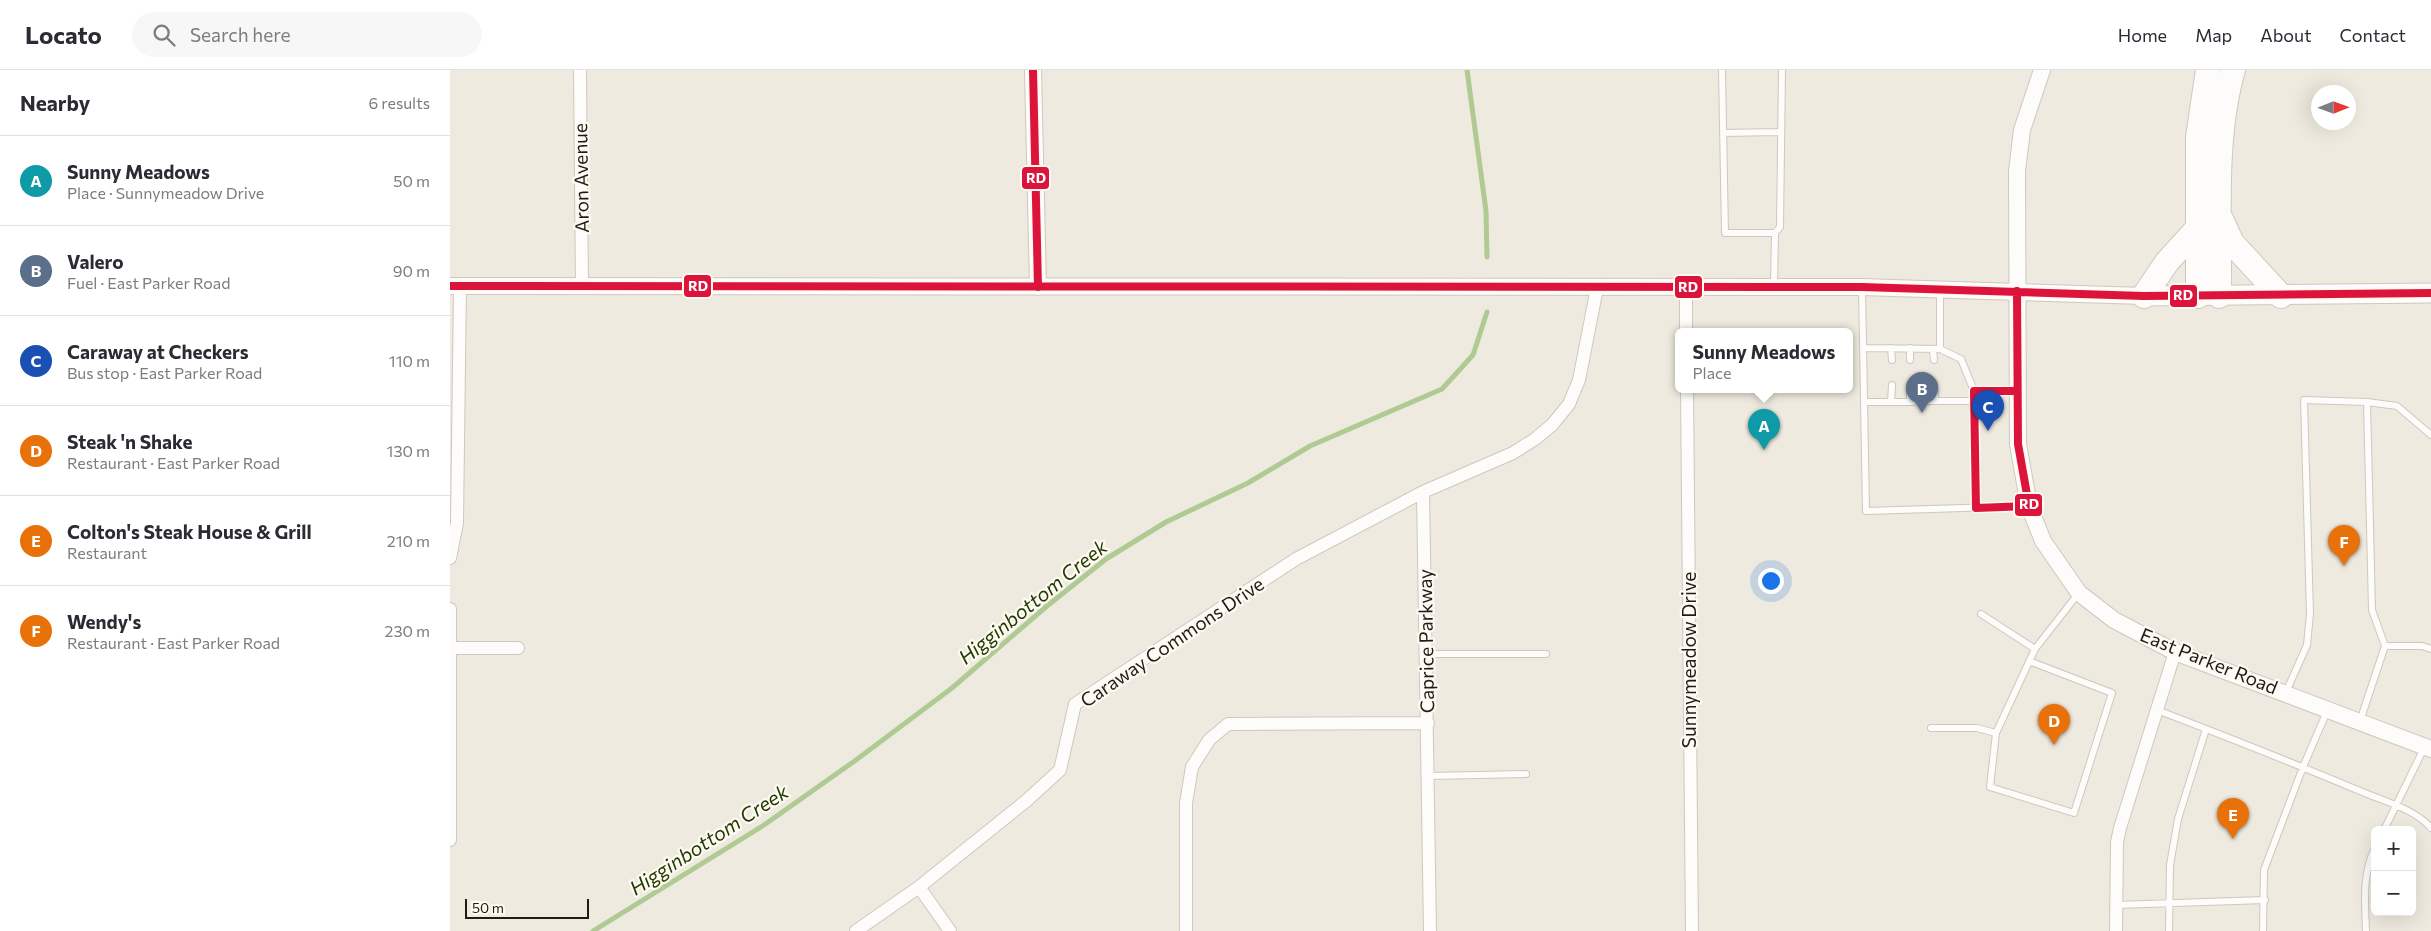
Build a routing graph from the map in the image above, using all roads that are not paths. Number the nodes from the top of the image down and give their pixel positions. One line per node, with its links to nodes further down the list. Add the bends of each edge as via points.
1 (580, 70): 14 (street, Aron Avenue)
2 (1033, 70): 15 (street)
3 (1722, 70): 9 (lane)
4 (1782, 70): 8 (lane)
5 (2042, 70): 21 (street, East Parker Road, via 2022,130 2017,171)
6 (2208, 70): 11 (highway, via 2198,137)
7 (2233, 70): 10 (highway, via 2221,145)
8 (1780, 132): 9 (lane); 12 (lane, via 1780,227)
9 (1723, 133): 12 (lane, via 1725,233)
10 (2220, 217): 24 (highway); 25 (highway, via 2232,243)
11 (2197, 229): 23 (highway, via 2167,262); 24 (highway)
12 (1775, 232): 16 (lane)
13 (455, 286): 14 (street); 48 (street, via 457,523)
14 (582, 287): 15 (street)
15 (1038, 287): 18 (street)
16 (1774, 287): 17 (street); 19 (street)
17 (1862, 287): 20 (street); 27 (lane)
18 (1597, 288): 19 (street); 45 (street, via 1579,380 1570,404 1562,414 1536,439 1513,453)
19 (1686, 288): 26 (street)
20 (1940, 288): 21 (street); 30 (lane)
21 (2017, 291): 23 (street); 38 (street, East Parker Road)
22 (2431, 293): 25 (main road)
23 (2144, 296): 24 (main road)
24 (2209, 296): 25 (main road)
25 (2281, 296)
26 (1686, 328)
27 (1864, 348): 28 (lane); 41 (lane)
28 (1892, 348): 29 (lane); 31 (lane)
29 (1910, 348): 30 (lane); 32 (lane)
30 (1936, 349): 33 (lane); 37 (lane, via 1960,359)
31 (1892, 360)
32 (1910, 360)
33 (1934, 360)
34 (1910, 384): 42 (lane, via 1912,402)
35 (1934, 384): 40 (lane, via 1932,401)
36 (1892, 385): 42 (lane)
37 (1974, 391): 38 (lane); 40 (lane)
38 (2017, 391): 46 (street, East Parker Road, via 2018,444)
39 (1687, 393): 86 (street, Sunnymeadow Drive)
40 (1974, 401): 47 (lane)
41 (1865, 402): 42 (lane); 47 (lane, via 1866,512)
42 (1891, 402)
43 (2367, 402): 44 (lane, via 2398,406); 52 (lane, via 2372,610); 61 (lane, via 2304,400 2310,614 2307,644)
44 (2431, 435)
45 (1423, 492): 58 (street, Caprice Parkway); 78 (street, Caraway Commons Drive, via 1296,560 1075,704 1060,770)
46 (2029, 506): 47 (lane); 49 (street, East Parker Road, via 2043,541)
47 (1976, 508)
48 (450, 558)
49 (2079, 593): 55 (lane); 57 (street, East Parker Road, via 2114,620)
50 (450, 608): 53 (street)
51 (1981, 614): 55 (lane)
52 (2386, 646): 56 (lane); 64 (lane)
53 (451, 648): 54 (street); 76 (street)
54 (518, 648)
55 (2034, 649): 60 (lane)
56 (2431, 649)
57 (2175, 652): 61 (street, East Parker Road); 63 (street)
58 (1426, 654): 59 (lane); 65 (street, Caprice Parkway)
59 (1546, 654)
60 (2029, 661): 68 (lane); 68 (lane, via 2112,693 2074,813 1990,787)
61 (2286, 692): 62 (street, East Parker Road)
62 (2328, 708): 64 (street, East Parker Road); 70 (lane)
63 (2157, 710): 67 (lane); 81 (street, via 2117,842)
64 (2360, 720): 69 (street, East Parker Road)
65 (1428, 723): 72 (street); 84 (street, Caprice Parkway, via 1228,724 1209,740 1192,767 1186,804)
66 (1931, 728): 68 (lane, via 1977,728)
67 (2206, 729): 70 (lane); 80 (lane, via 2178,819 2170,865)
68 (1996, 733)
69 (2428, 747): 73 (lane)
70 (2303, 767): 73 (lane); 79 (lane, via 2264,870)
71 (1526, 774): 72 (lane)
72 (1428, 776): 85 (street)
73 (2395, 806): 74 (lane); 75 (lane, via 2423,819)
74 (2386, 826)
75 (2431, 828)
76 (450, 840)
77 (2371, 856): 90 (lane, via 2365,890)
78 (919, 887): 82 (street, Caraway Commons Drive); 83 (street)
79 (2265, 900): 80 (lane); 89 (lane)
80 (2170, 903): 81 (lane); 88 (lane)
81 (2116, 905): 87 (street)
82 (856, 931)
83 (950, 931)
84 (1186, 931)
85 (1430, 931)
86 (1692, 931)
87 (2116, 931)
88 (2169, 931)
89 (2263, 931)
90 (2366, 931)

